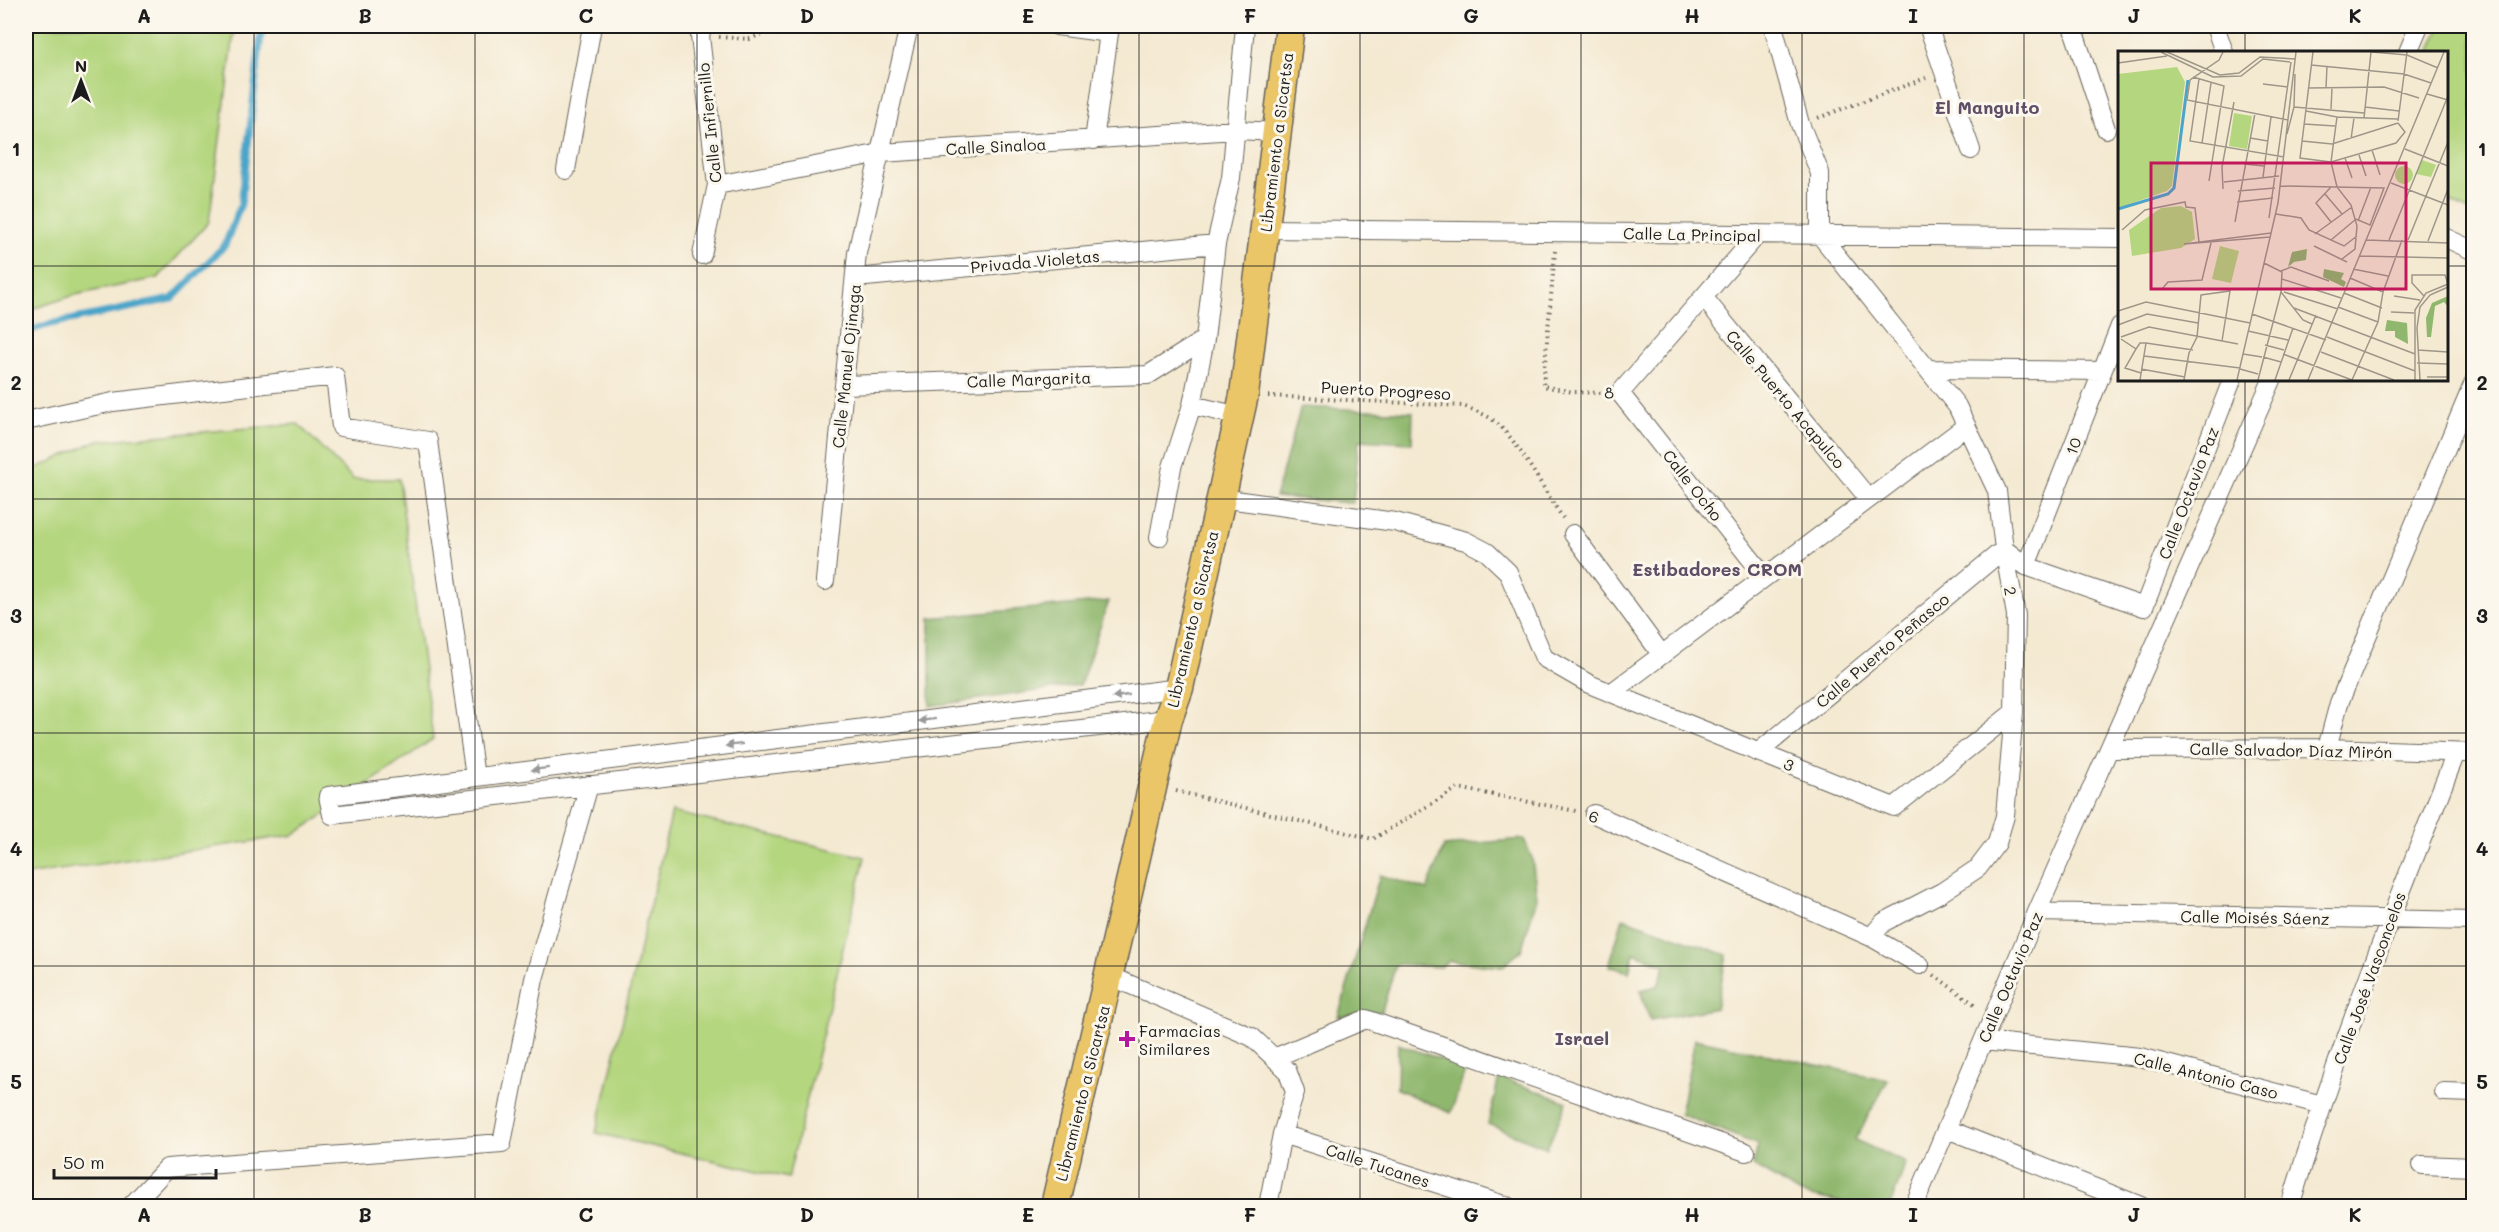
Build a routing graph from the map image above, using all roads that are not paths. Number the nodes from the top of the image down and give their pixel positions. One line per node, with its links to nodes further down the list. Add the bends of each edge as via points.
1 (592, 26): 21 (street)
2 (909, 26): 20 (street, Calle Manuel Ojinaga)
3 (1056, 26): 11 (street)
4 (1245, 26): 16 (street)
5 (1290, 26): 17 (main road, Libramiento a Sicartsa)
6 (1773, 26): 25 (street, via 1800,124 1820,172)
7 (1928, 26): 19 (street)
8 (2072, 26): 15 (street)
9 (2215, 26): 13 (street)
10 (2419, 26): 14 (street)
11 (1109, 29): 18 (street)
12 (701, 31): 22 (street, Calle Infiernillo)
13 (2224, 51)
14 (2409, 51)
15 (2106, 129)
16 (1236, 130): 17 (street, Calle Sinaloa); 18 (street, Calle Sinaloa); 28 (street, via 1231,178)
17 (1278, 132): 23 (main road, Libramiento a Sicartsa)
18 (1094, 140): 20 (street, Calle Sinaloa)
19 (1971, 150)
20 (880, 153): 22 (street, Calle Sinaloa); 31 (street, Calle Manuel Ojinaga)
21 (566, 170)
22 (717, 185): 30 (street, Calle Infiernillo)
23 (1264, 229): 24 (street, Calle La Principal); 43 (main road, Libramiento a Sicartsa)
24 (1758, 234): 25 (street, Calle La Principal); 32 (street, 8)
25 (1820, 235): 26 (street, Calle La Principal); 35 (street, 2)
26 (2118, 238)
27 (2448, 239): 29 (street)
28 (1216, 244): 31 (street, Privada Violetas); 34 (street)
29 (2474, 251)
30 (702, 255)
31 (855, 278): 40 (street, Calle Manuel Ojinaga)
32 (1704, 298): 41 (street, 8); 47 (street, Calle Puerto Acapulco)
33 (2118, 331): 36 (street, 10)
34 (1205, 339): 40 (street, Calle Margarita, via 1148,375); 42 (street)
35 (1927, 369): 36 (street); 45 (street, 2, via 1957,406)
36 (2102, 371): 51 (street, 10)
37 (2232, 381): 51 (street, Calle Octavio Paz, via 2144,607)
38 (2272, 381): 60 (street, Calle Octavio Paz)
39 (2474, 382): 59 (street, via 2339,702)
40 (844, 385): 53 (street, Calle Manuel Ojinaga)
41 (1620, 393): 52 (street, Calle Ocho)
42 (1192, 405): 43 (street); 49 (street, via 1181,436)
43 (1242, 405): 46 (main road, Libramiento a Sicartsa)
44 (26, 421): 63 (street, via 113,402 335,376 341,427 429,441)
45 (1966, 426): 47 (street); 50 (street, 2, via 1997,491)
46 (1220, 498): 55 (main road, Libramiento a Sicartsa); 56 (street, 3, via 1395,522 1466,541 1487,552 1508,572 1544,658)
47 (1869, 499): 52 (street)
48 (1573, 534): 54 (street)
49 (1159, 537)
50 (2004, 549): 51 (street); 57 (street, 2, via 2016,615); 61 (street, Calle Puerto Peñasco)
51 (2026, 566)
52 (1766, 577): 54 (street)
53 (825, 581)
54 (1662, 655): 56 (street)
55 (1179, 688): 58 (main road, Libramiento a Sicartsa); 63 (street, one-way to 63)
56 (1611, 693): 61 (street, 3)
57 (2014, 712): 61 (street, 3, via 1894,807); 69 (street, 2, via 2005,816 1997,843 1978,868 1884,922)
58 (1168, 719): 64 (street); 71 (main road, Libramiento a Sicartsa)
59 (2327, 748): 60 (street, Calle Salvador Díaz Mirón); 62 (street, Calle Salvador Díaz Mirón)
60 (2109, 749): 66 (street, Calle Octavio Paz)
61 (1760, 752)
62 (2465, 753): 67 (street, Calle José Vasconcelos)
63 (475, 777): 64 (street, via 328,796 332,815)
64 (589, 785): 82 (street, via 534,979 502,1143 167,1168)
65 (1594, 814): 69 (street, 6)
66 (2037, 912): 67 (street, Calle Moisés Sáenz); 72 (street, Calle Octavio Paz)
67 (2390, 920): 68 (street, Calle Moisés Sáenz); 76 (street, Calle José Vasconcelos)
68 (2474, 921)
69 (1871, 938): 70 (street, 6)
70 (1920, 965)
71 (1110, 976): 73 (street, via 1232,1027 1252,1037); 83 (main road, Libramiento a Sicartsa)
72 (1983, 1041): 76 (street, Calle Antonio Caso, via 2140,1056); 77 (street, Calle Octavio Paz)
73 (1274, 1058): 78 (street, via 1287,1070 1295,1092); 79 (street, via 1366,1019)
74 (2444, 1092): 75 (street)
75 (2474, 1093)
76 (2322, 1105): 88 (street, Calle José Vasconcelos)
77 (1947, 1129): 86 (street, Calle Octavio Paz); 87 (street)
78 (1282, 1134): 84 (street); 85 (street, Calle Tucanes)
79 (1746, 1152)
80 (2422, 1164): 81 (street)
81 (2474, 1167)
82 (130, 1206)
83 (1055, 1206)
84 (1268, 1206)
85 (1507, 1206)
86 (1914, 1206)
87 (2141, 1206)
88 (2290, 1206)

